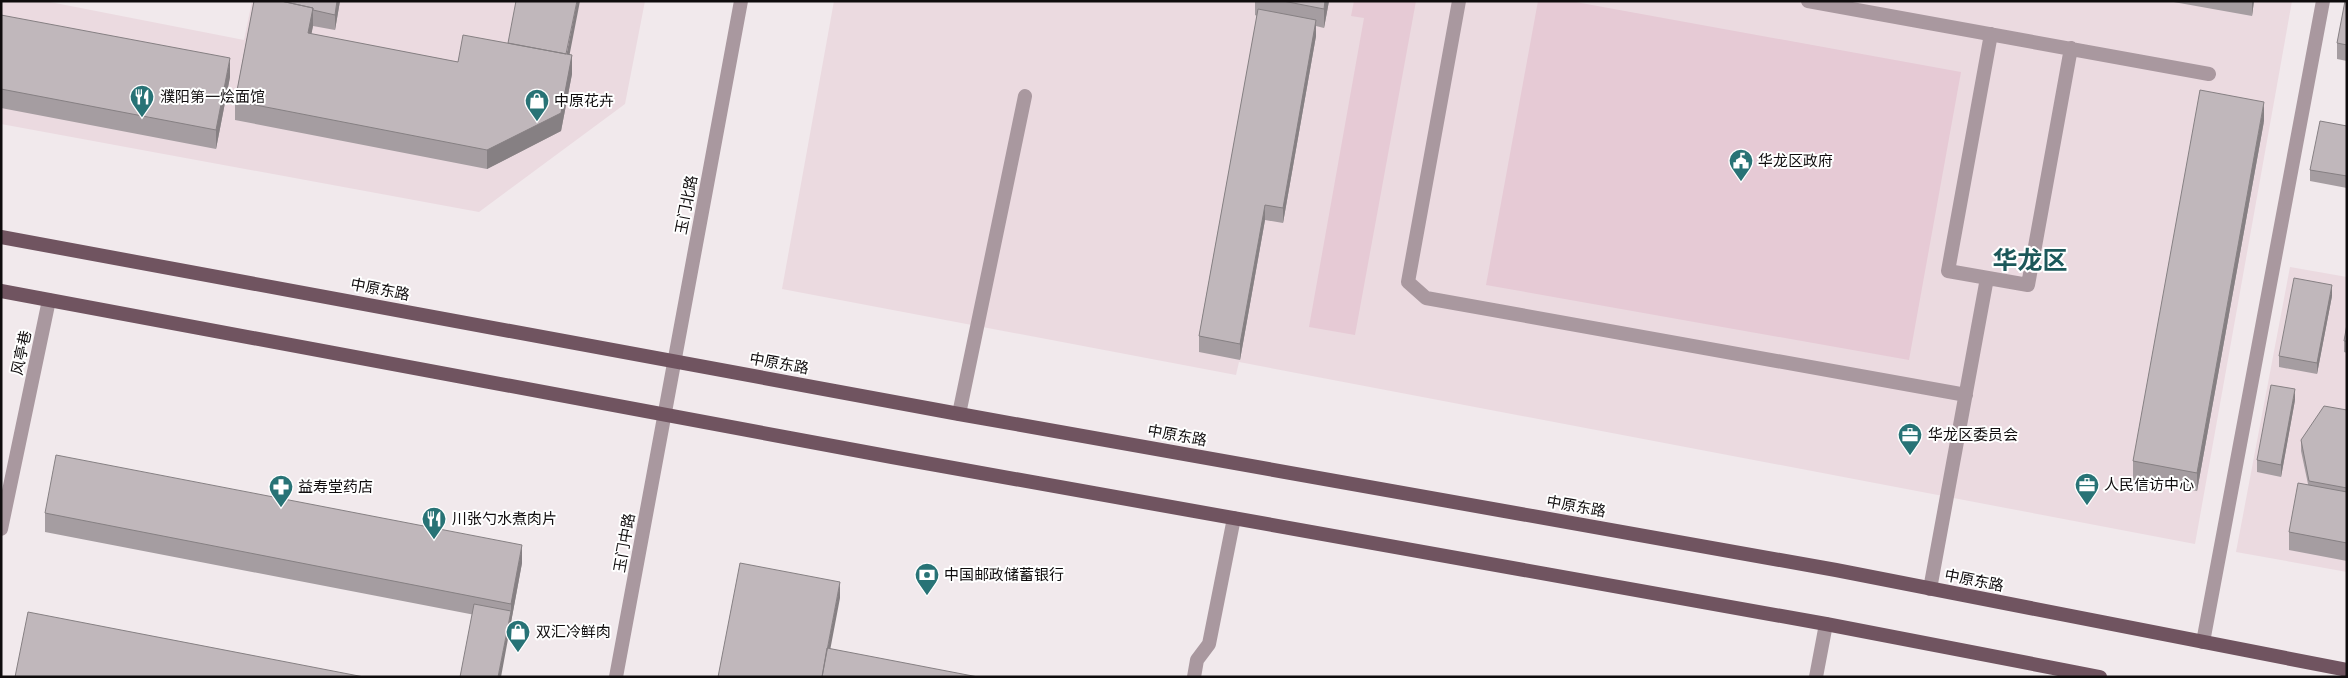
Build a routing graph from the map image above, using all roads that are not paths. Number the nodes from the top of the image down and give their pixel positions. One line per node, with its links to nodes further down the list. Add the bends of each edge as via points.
1 (741, 1): 13 (street, 玉门北路)
2 (1459, 1): 14 (street, via 1408,282 1426,298)
3 (1808, 1): 5 (street)
4 (2323, 1): 21 (street)
5 (1991, 34): 6 (street); 10 (street, via 1948,271)
6 (2071, 48): 7 (street); 10 (street, via 2028,285)
7 (2209, 74)
8 (1025, 96): 15 (street)
9 (1, 237): 13 (main road, 中原东路)
10 (1987, 278): 14 (street)
11 (1, 291): 12 (main road)
12 (49, 300): 16 (main road); 18 (street, 风亭巷)
13 (674, 362): 15 (main road, 中原东路); 16 (street, 玉门北路)
14 (1966, 395): 19 (street)
15 (959, 414): 19 (main road, 中原东路)
16 (665, 415): 17 (main road); 23 (street, 玉门中路)
17 (1234, 518): 20 (main road); 24 (street, via 1209,644 1197,660)
18 (1, 529)
19 (1930, 589): 21 (main road, 中原东路)
20 (1826, 624): 25 (street); 26 (main road)
21 (2203, 642): 22 (main road, 中原东路)
22 (2347, 670)
23 (616, 677)
24 (1194, 677)
25 (1816, 677)
26 (2100, 677)

